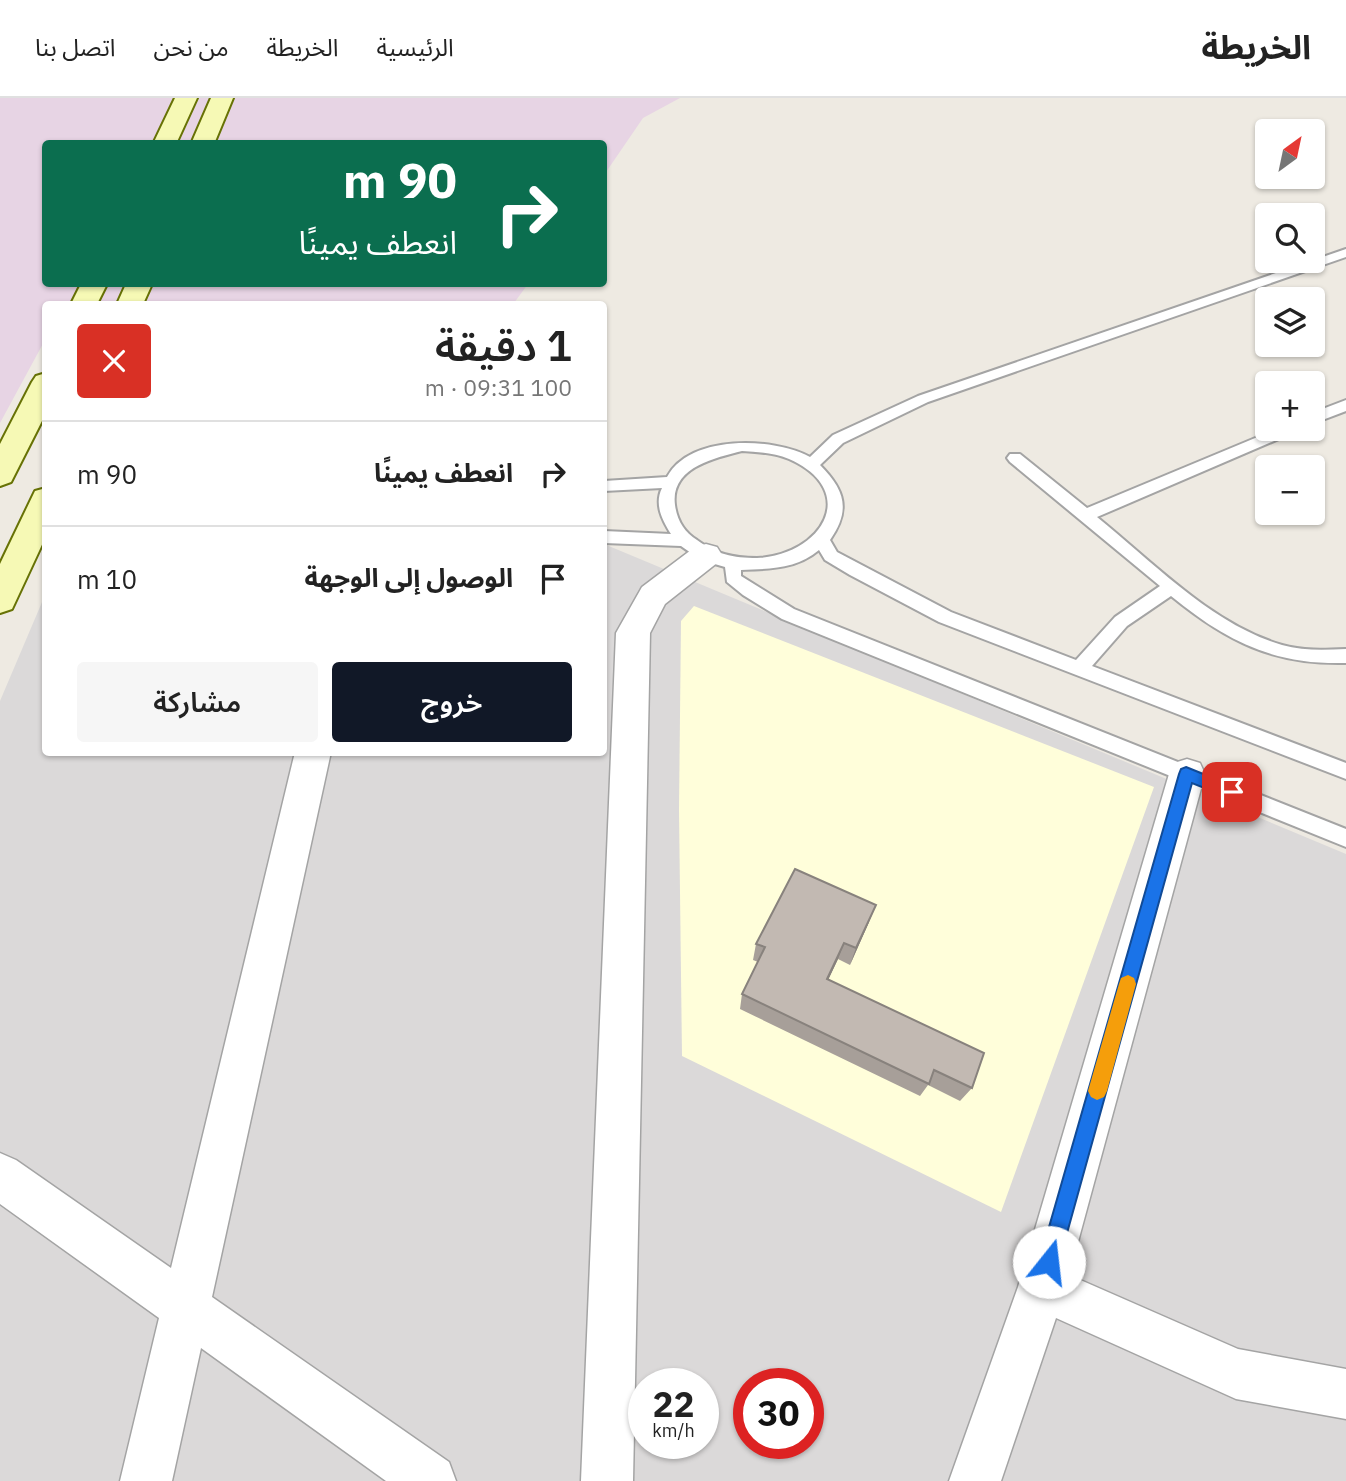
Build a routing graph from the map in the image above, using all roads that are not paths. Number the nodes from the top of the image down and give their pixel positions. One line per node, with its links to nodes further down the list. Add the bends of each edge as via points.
1 (186, 98): 3 (street)
2 (222, 98): 4 (street)
3 (166, 140)
4 (203, 140)
5 (1346, 253): 12 (lane, via 923,399 838,439)
6 (42, 398): 9 (street)
7 (1346, 405): 8 (lane)
8 (1325, 414)
9 (36, 420): 13 (street)
10 (1262, 441): 17 (lane)
11 (1015, 457): 17 (lane)
12 (811, 465): 14 (lane, via 779,450 741,446 706,453 685,465); 19 (lane, via 823,476 835,501 831,528)
13 (0, 475)
14 (670, 482): 15 (lane); 20 (lane, via 667,517)
15 (607, 486)
16 (42, 512): 22 (street)
17 (1086, 515): 21 (lane)
18 (607, 537): 20 (lane)
19 (822, 540): 20 (lane, via 793,559 753,565); 24 (lane, via 831,556 898,595)
20 (707, 553): 27 (lane, via 733,578 788,614); 35 (street, via 653,596 633,633)
21 (1173, 587): 23 (lane, via 1204,614 1245,639 1293,654); 24 (lane, via 1119,621)
22 (0, 600)
23 (1346, 656)
24 (1080, 668): 26 (lane)
25 (312, 756): 31 (street)
26 (1346, 771)
27 (1186, 774): 28 (lane); 30 (street)
28 (1346, 838)
29 (0, 1176): 31 (street)
30 (1042, 1287): 32 (street, via 1236,1374); 36 (street)
31 (185, 1307): 33 (street); 34 (street)
32 (1346, 1394)
33 (146, 1481)
34 (429, 1481)
35 (607, 1481)
36 (975, 1481)

